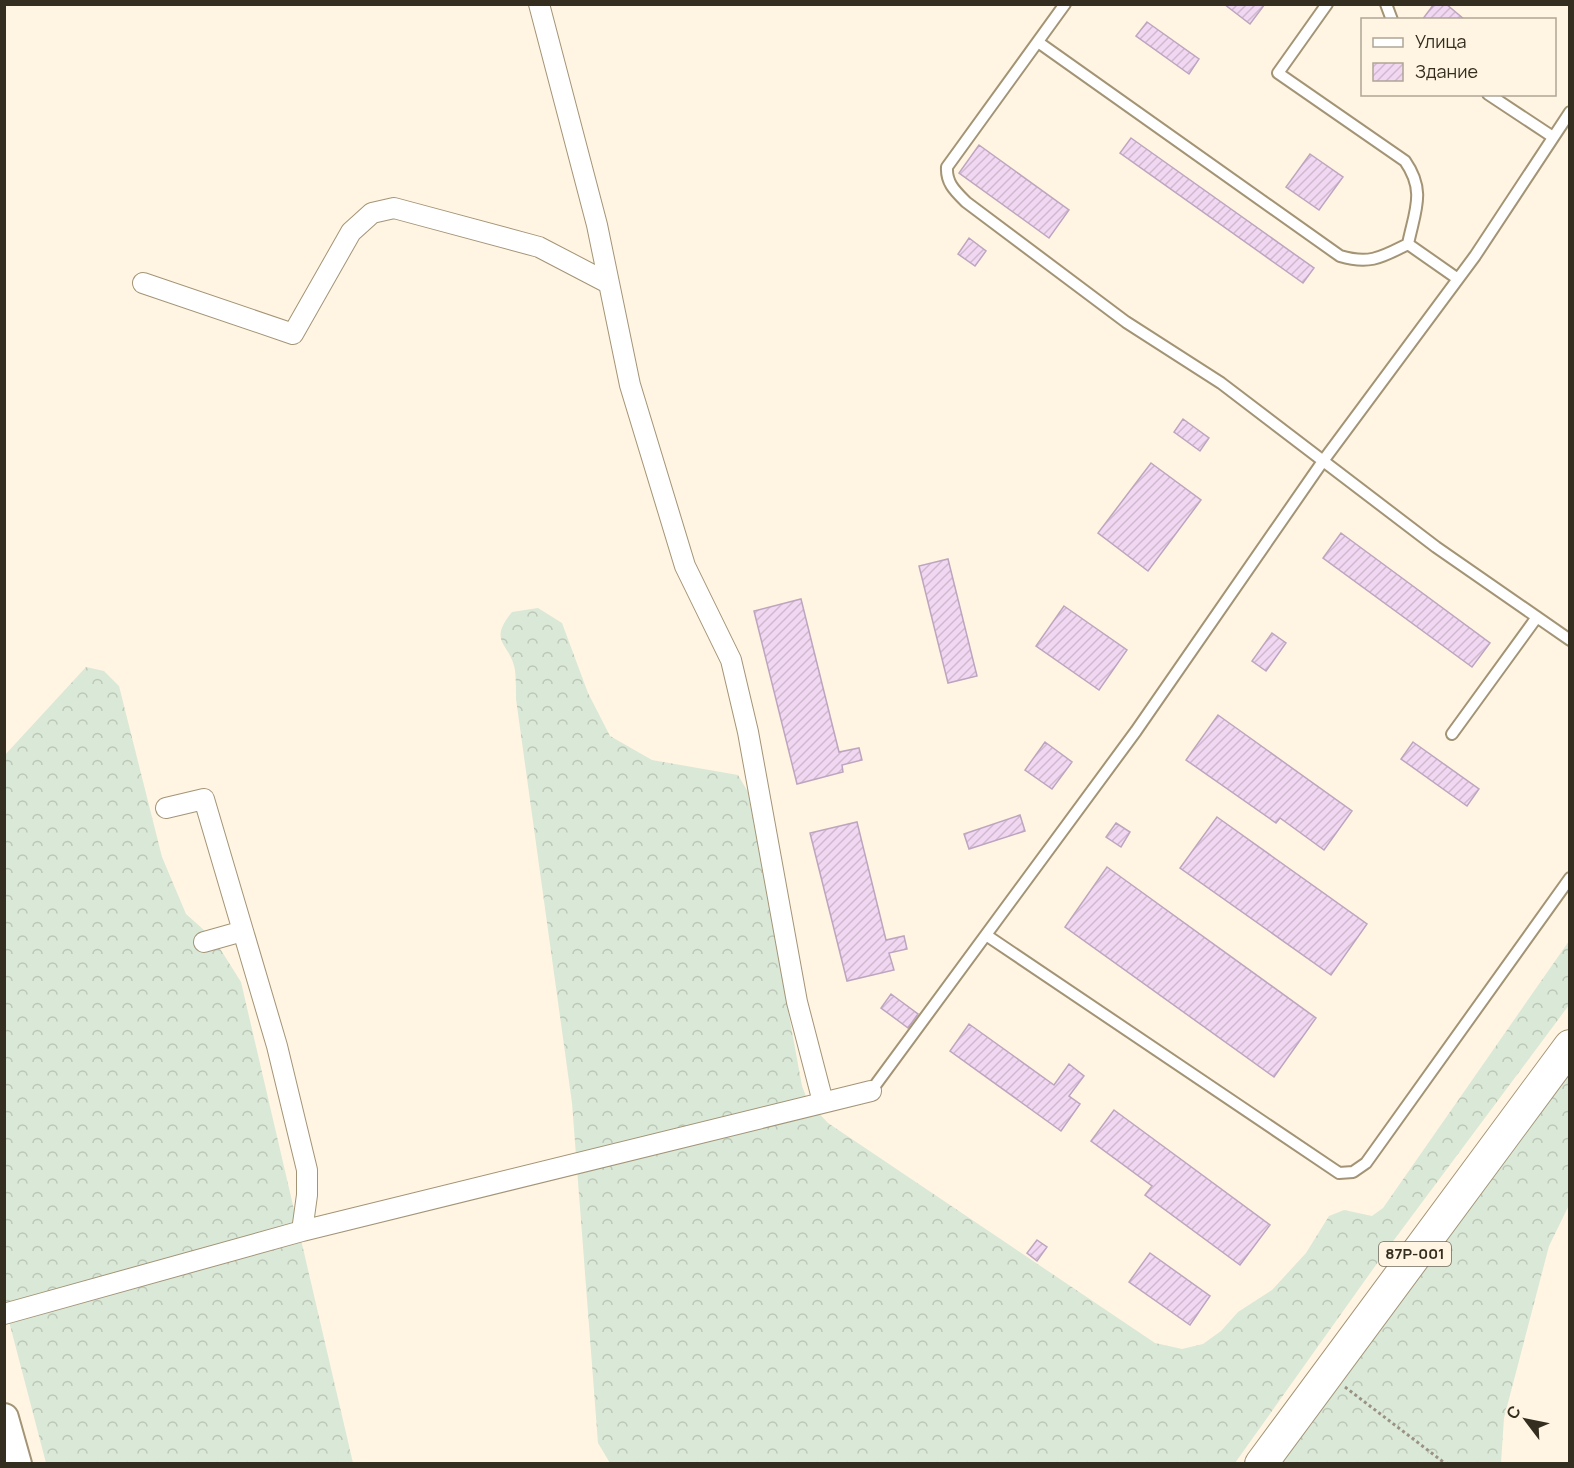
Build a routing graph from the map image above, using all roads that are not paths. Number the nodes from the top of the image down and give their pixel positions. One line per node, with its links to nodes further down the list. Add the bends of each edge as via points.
1 (539, 4): 11 (street, via 597,225)
2 (1065, 4): 4 (lane)
3 (1327, 4): 8 (lane, via 1278,73 1405,160 1416,176 1419,192)
4 (1038, 42): 8 (lane, via 1340,256 1358,262 1377,259); 12 (lane, via 947,167 946,177 952,187 966,202 1126,322 1221,383)
5 (1491, 96): 7 (lane)
6 (1569, 112): 7 (lane)
7 (1553, 137): 9 (lane)
8 (1408, 244): 9 (lane)
9 (1458, 279): 12 (lane)
10 (143, 283): 11 (street, via 293,334 351,232 372,213 394,207 539,247)
11 (608, 283): 23 (street, via 630,386 685,566 731,660 748,732 797,1002)
12 (1323, 461): 13 (lane); 19 (lane, via 1136,731)
13 (1537, 617): 14 (lane); 15 (lane)
14 (1569, 640)
15 (1452, 734)
16 (166, 808): 18 (street, via 204,799)
17 (1569, 878): 19 (lane, via 1366,1163 1353,1172 1340,1173)
18 (243, 931): 20 (street); 24 (street, via 277,1046 307,1170)
19 (986, 935): 22 (lane)
20 (204, 942)
21 (1569, 1046): 28 (main road, 87Р-001)
22 (871, 1091): 23 (street)
23 (823, 1102): 24 (street)
24 (302, 1231): 25 (street)
25 (4, 1314)
26 (4, 1418): 27 (main road)
27 (17, 1464)
28 (1261, 1464)

